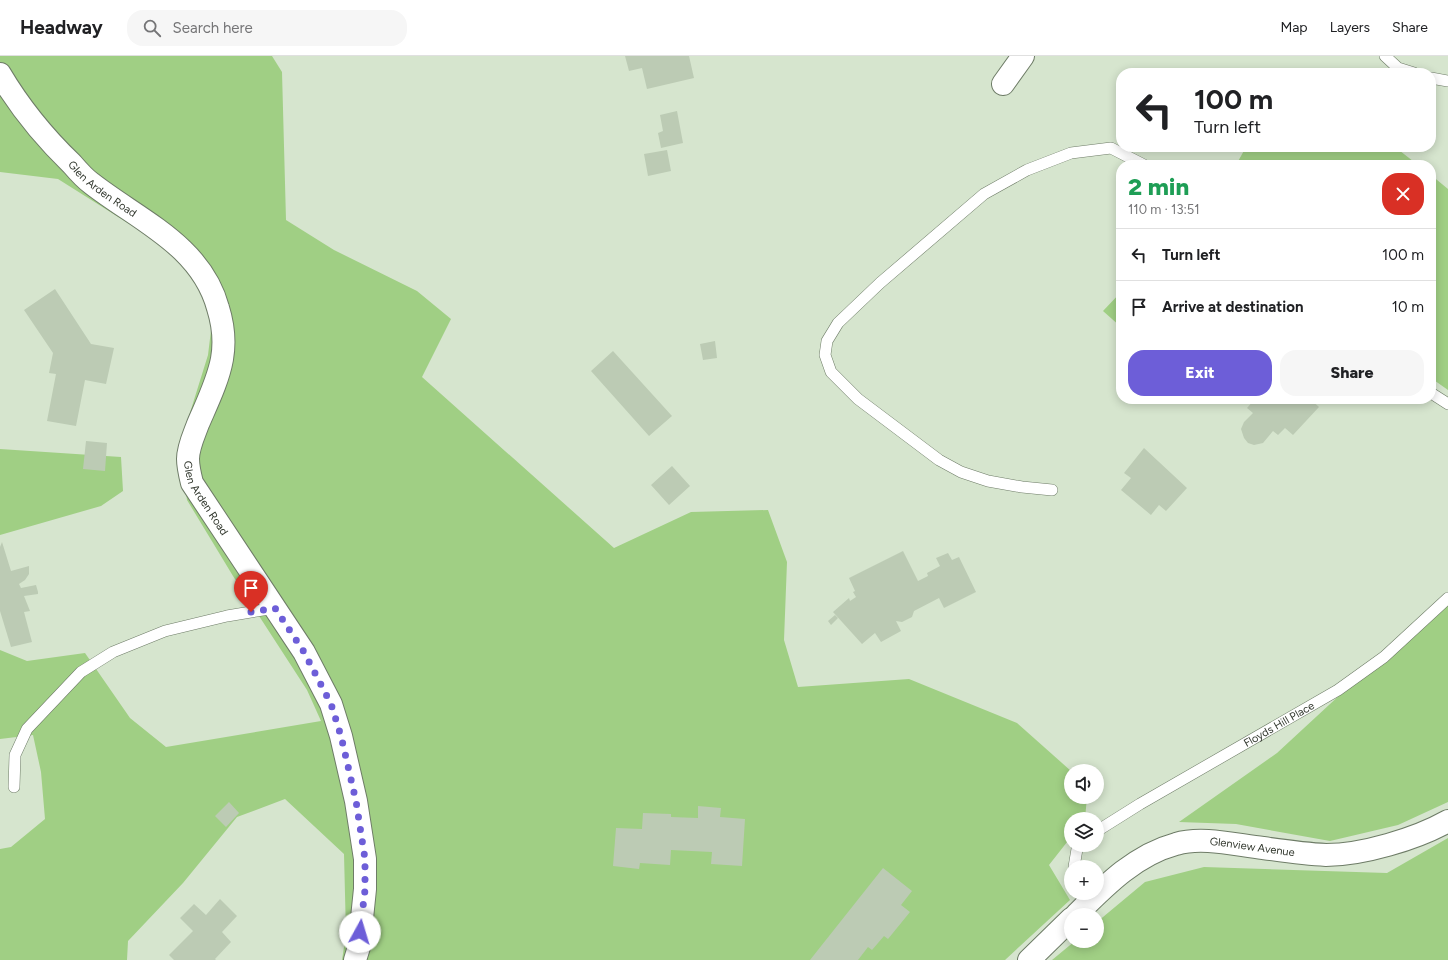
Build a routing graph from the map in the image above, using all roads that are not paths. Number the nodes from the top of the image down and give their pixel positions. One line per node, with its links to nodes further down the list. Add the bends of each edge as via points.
1 (1023, 56): 7 (street)
2 (1385, 56): 3 (lane)
3 (1398, 68)
4 (0, 74): 15 (street, Glen Arden Road, via 54,147 90,183 176,243 198,265 212,291 222,327 222,360 191,441 189,472 192,483)
5 (1436, 79): 6 (lane)
6 (1448, 81)
7 (1003, 84)
8 (1116, 151): 13 (lane, via 1111,148 1071,153 1028,170 984,194 880,283 838,323 827,341 824,355 831,372 858,398 939,460 961,472 988,481)
9 (1119, 152): 10 (lane)
10 (1134, 160)
11 (1436, 397): 12 (lane)
12 (1448, 404)
13 (1052, 490)
14 (1448, 598): 18 (lane, Floyds Hill Place, via 1384,657 1338,690)
15 (275, 608): 16 (lane, via 165,631 113,652 81,672 27,729 15,755); 23 (street, Glen Arden Road, via 304,652 331,704 356,801 365,859 365,890 359,947)
16 (14, 787)
17 (1448, 821): 19 (street, Glenview Avenue, via 1399,842 1328,855 1301,854 1219,842 1176,843 1150,853)
18 (1104, 827)
19 (1104, 886)
20 (1088, 900): 21 (street, Glenview Avenue)
21 (1082, 908)
22 (1064, 926): 24 (street)
23 (355, 960)
24 (1028, 960)

